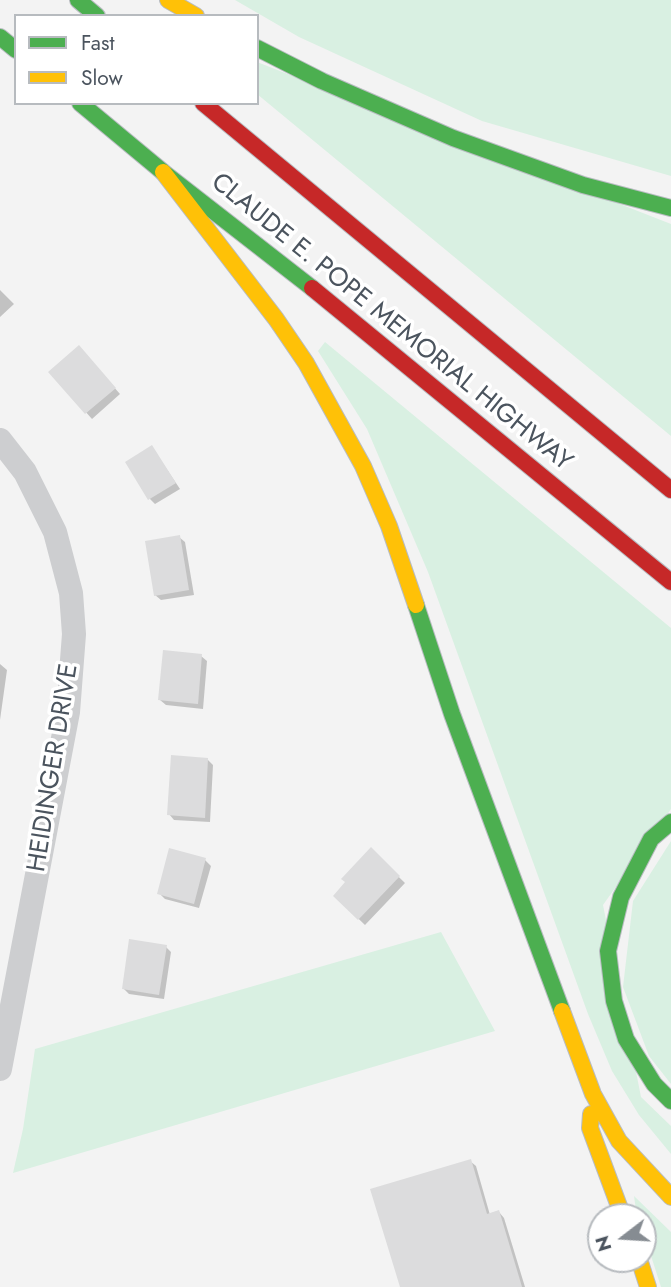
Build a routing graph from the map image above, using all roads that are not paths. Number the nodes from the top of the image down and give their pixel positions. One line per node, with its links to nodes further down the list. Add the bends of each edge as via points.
1 (78, 0): 3 (highway)
2 (168, 0): 4 (highway)
3 (95, 14)
4 (192, 14)
5 (0, 37): 6 (highway)
6 (14, 48)
7 (259, 49): 11 (highway, via 453,138 583,185)
8 (82, 105): 10 (highway, CLAUDE E. POPE MEMORIAL HIGHWAY)
9 (205, 105): 13 (highway, CLAUDE E. POPE MEMORIAL HIGHWAY)
10 (163, 172): 14 (highway, CLAUDE E. POPE MEMORIAL HIGHWAY, via 262,247); 17 (highway, via 306,363 363,466 389,526 452,714)
11 (671, 208)
12 (0, 439): 16 (street, HEIDINGER DRIVE, via 25,472 55,532 71,593 74,634 68,712)
13 (671, 490)
14 (671, 582)
15 (671, 822): 18 (highway, via 651,839 621,897 608,951 614,1000 626,1039 654,1084)
16 (0, 1069)
17 (593, 1094): 19 (highway, via 619,1141); 20 (highway, via 590,1128)
18 (671, 1101)
19 (671, 1198)
20 (618, 1203)

